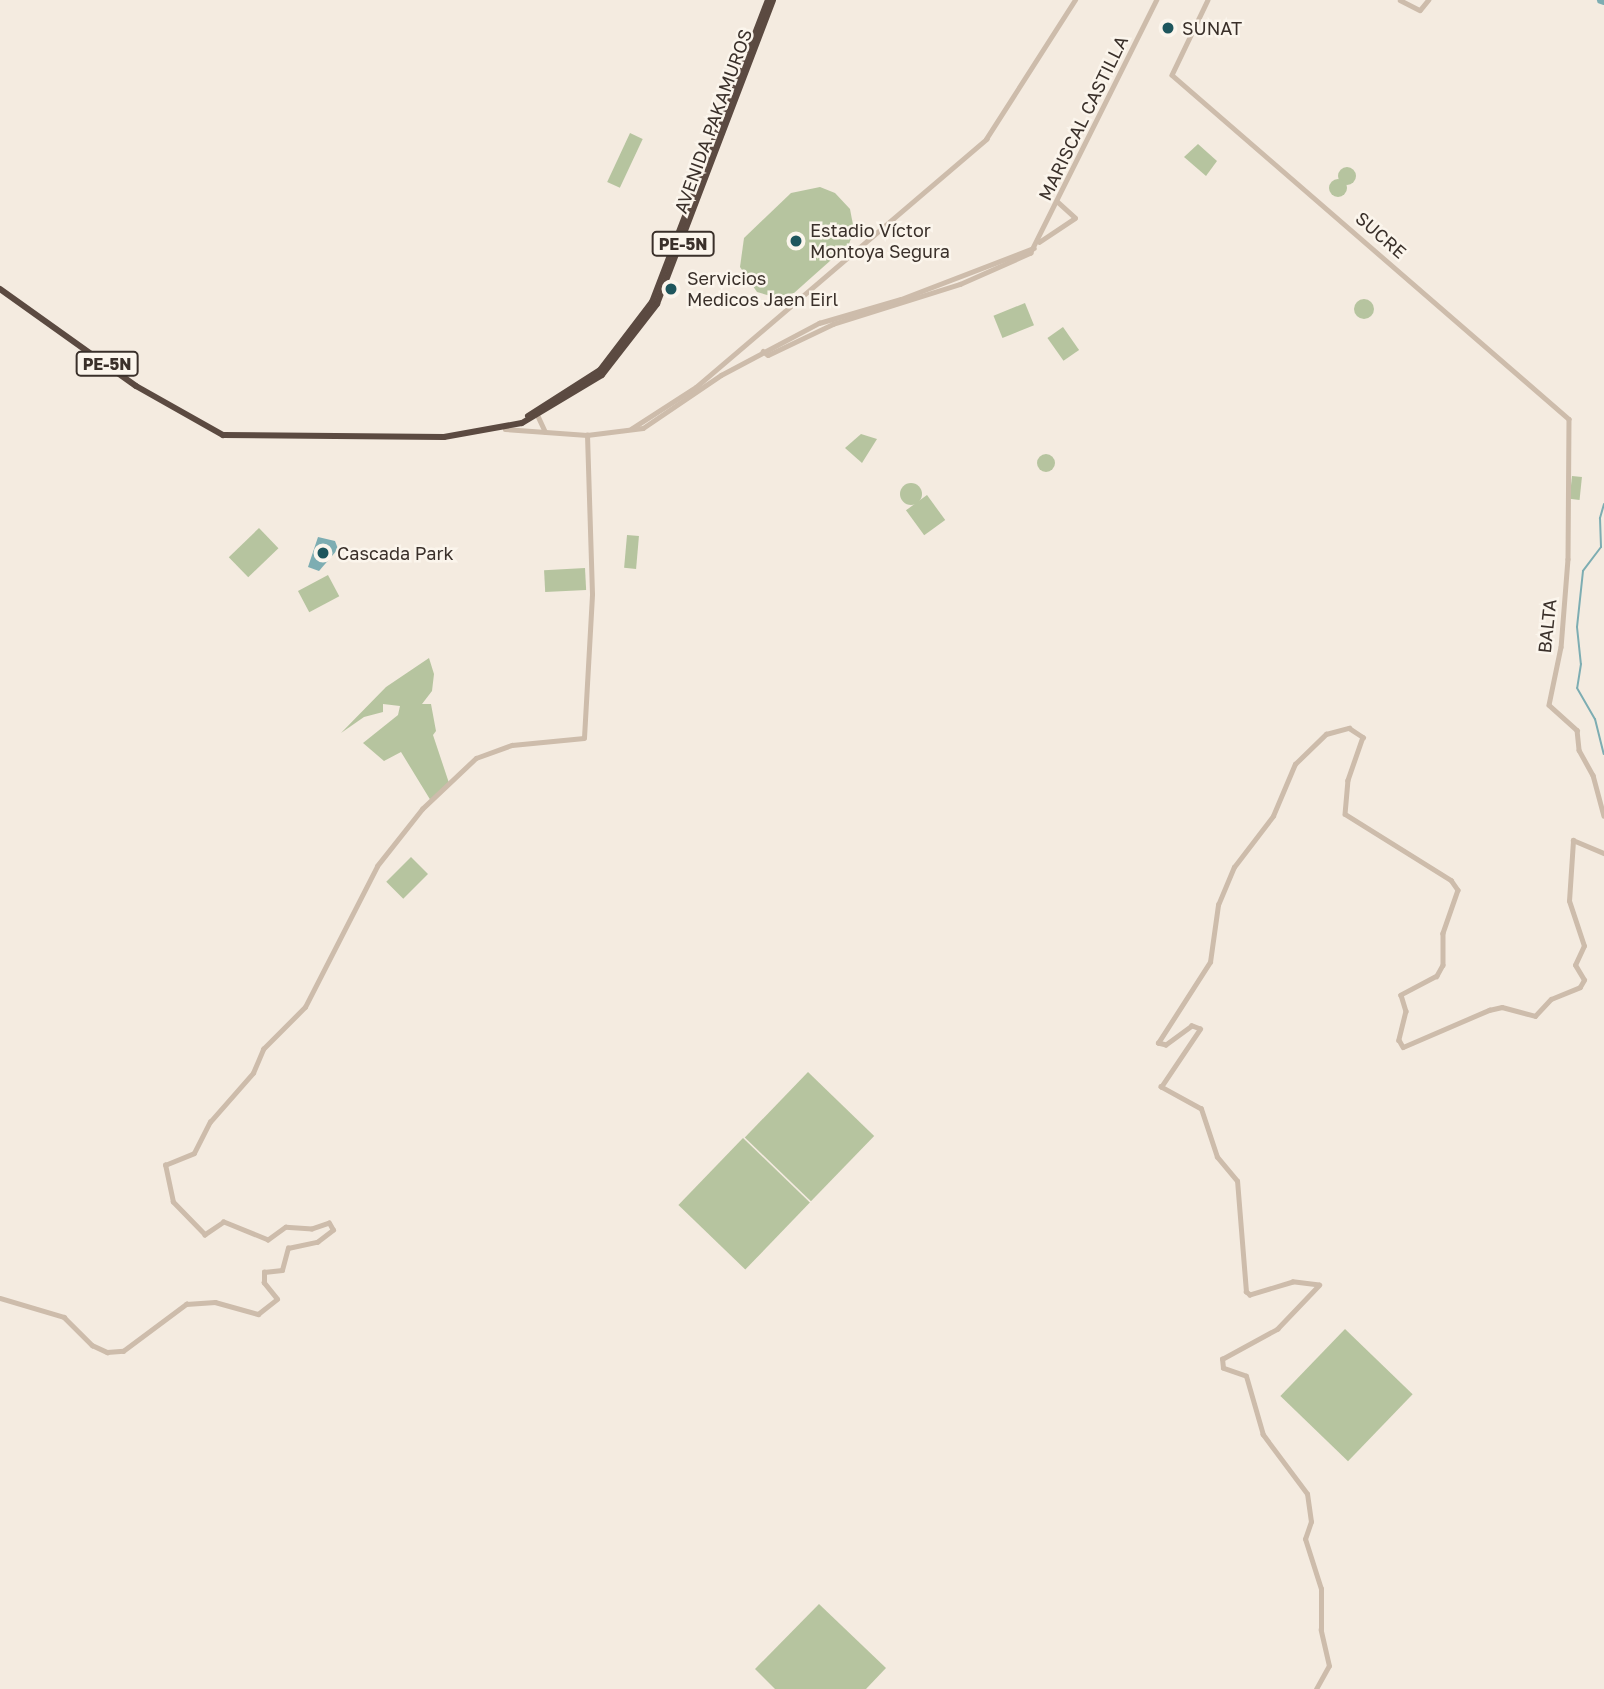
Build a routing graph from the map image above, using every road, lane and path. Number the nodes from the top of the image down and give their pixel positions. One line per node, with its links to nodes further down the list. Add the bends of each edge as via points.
1 (770, 0): 10 (highway, AVENIDA PAKAMUROS / PE-5N, via 652,302 626,341 598,371)
2 (1075, 0): 13 (street, via 986,139 696,387)
3 (1156, 0): 7 (street, MARISCAL CASTILLA)
4 (1208, 0): 11 (street, SUCRE, via 1172,75)
5 (1400, 0): 6 (street, via 1420,10)
6 (1428, 0)
7 (1058, 202): 8 (street, MARISCAL CASTILLA); 8 (street, via 1075,218)
8 (1039, 243): 13 (street, MARISCAL CASTILLA, via 901,299 830,318 663,417)
9 (0, 289): 12 (highway, AVENIDA PAKAMUROS / PE-5N, via 136,386 223,435 444,437)
10 (538, 414): 12 (highway, AVENIDA PAKAMUROS / PE-5N); 14 (street)
11 (1569, 419): 16 (street, BALTA, via 1568,559 1561,647 1549,705 1577,730 1579,750 1594,775)
12 (508, 427): 14 (street)
13 (631, 429): 15 (street)
14 (545, 432): 15 (street)
15 (587, 435): 18 (street, via 592,594 584,738 513,745 476,758 422,809 377,866 313,997 263,1049 244,1084 217,1115 194,1153 165,1165 173,1202 196,1228 210,1235 224,1222 268,1240 286,1227 334,1226 317,1242 288,1248 282,1270 264,1272 264,1283 274,1294 275,1304 251,1315 215,1302 186,1304 123,1351 107,1352 92,1345 64,1317)
16 (1604, 816)
17 (1604, 853): 19 (street, via 1573,840 1569,901 1584,946 1575,965 1584,979 1580,987 1551,999 1535,1016 1502,1007 1489,1010 1403,1047 1399,1040 1406,1011 1401,995 1437,976 1443,965 1443,933 1458,890 1451,880 1345,814 1348,780 1363,737 1349,728 1326,734 1295,764 1273,816 1234,867 1218,905 1210,962 1158,1043 1166,1045 1192,1026 1200,1030 1161,1087 1202,1109 1217,1157 1237,1181 1246,1292 1250,1295 1293,1282 1319,1285 1277,1329 1222,1359 1223,1368 1246,1376 1263,1435 1307,1494 1311,1522 1305,1539 1321,1589 1321,1630 1329,1666)
18 (0, 1298)
19 (1316, 1689)

